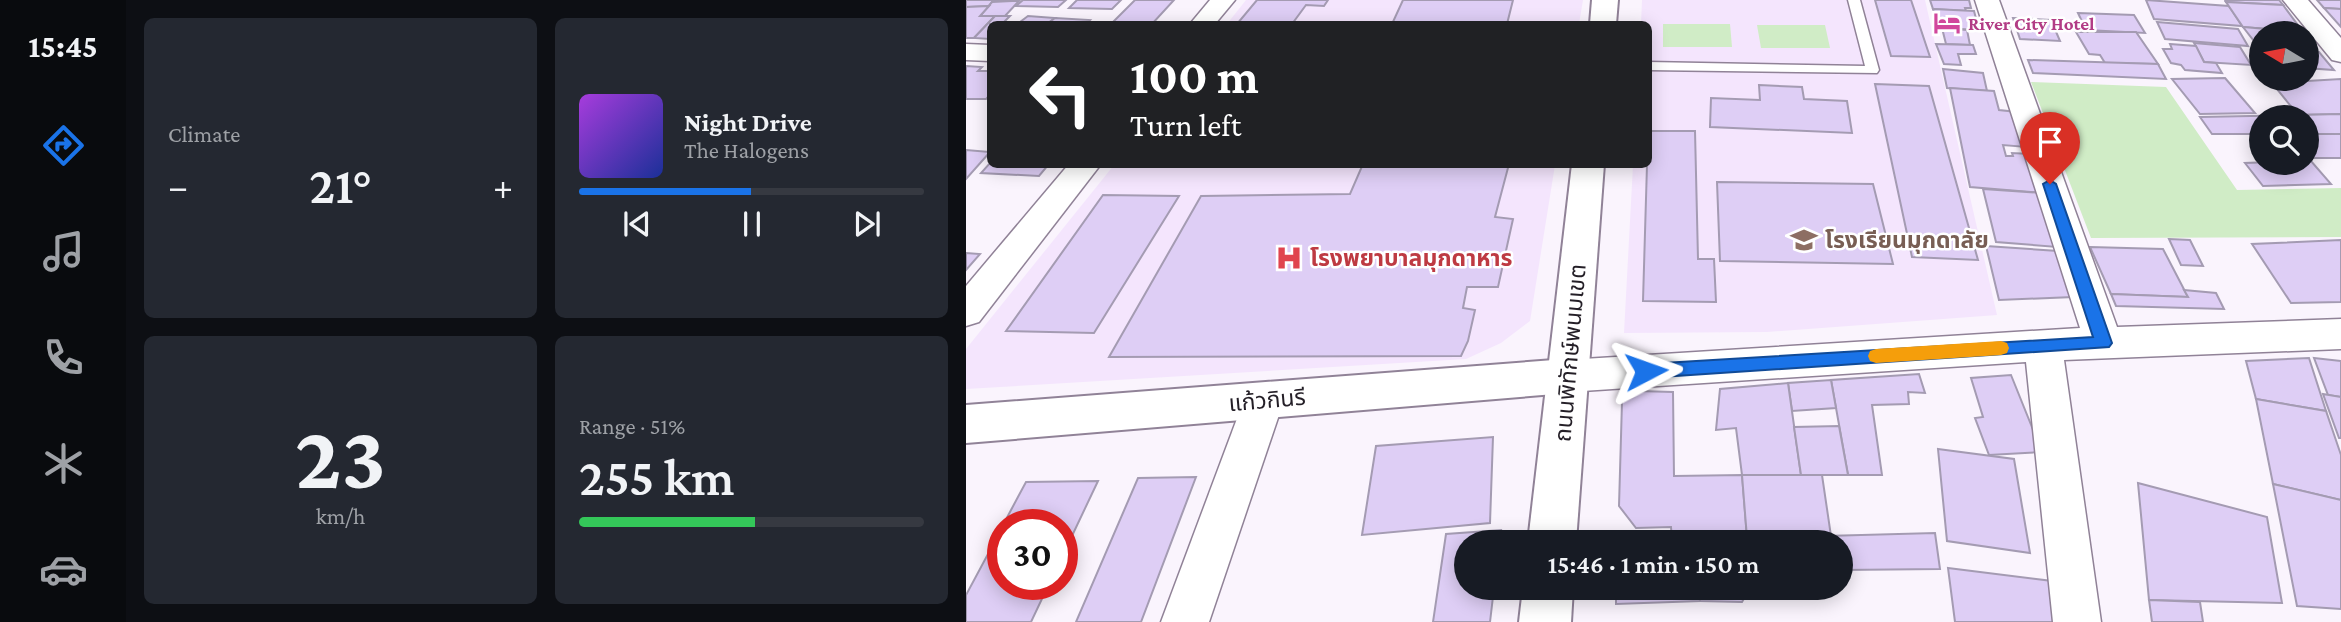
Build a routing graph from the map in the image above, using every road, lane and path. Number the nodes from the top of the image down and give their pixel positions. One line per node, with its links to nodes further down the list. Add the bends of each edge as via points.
1 (1223, 0): 6 (street)
2 (1605, 0): 7 (main road)
3 (1854, 0): 11 (lane, via 1872,70)
4 (1987, 0): 16 (street)
5 (2295, 0): 10 (street)
6 (1205, 21)
7 (1603, 21)
8 (966, 52): 9 (street)
9 (987, 53)
10 (2341, 54)
11 (1652, 66)
12 (1083, 168): 14 (street)
13 (1588, 168): 18 (main road, ถนนพิทักษ์พนมเขต)
14 (966, 312)
15 (2341, 334): 16 (street)
16 (2104, 343): 17 (street)
17 (2043, 345): 18 (street); 25 (street)
18 (1567, 376): 19 (main road, แก้วกินรี); 21 (main road, ถนนพิทักษ์พนมเขต)
19 (1264, 400): 20 (main road, แก้วกินรี); 23 (street)
20 (966, 424)
21 (1553, 530)
22 (1547, 600): 24 (main road)
23 (1185, 622)
24 (1545, 622)
25 (2077, 622)

